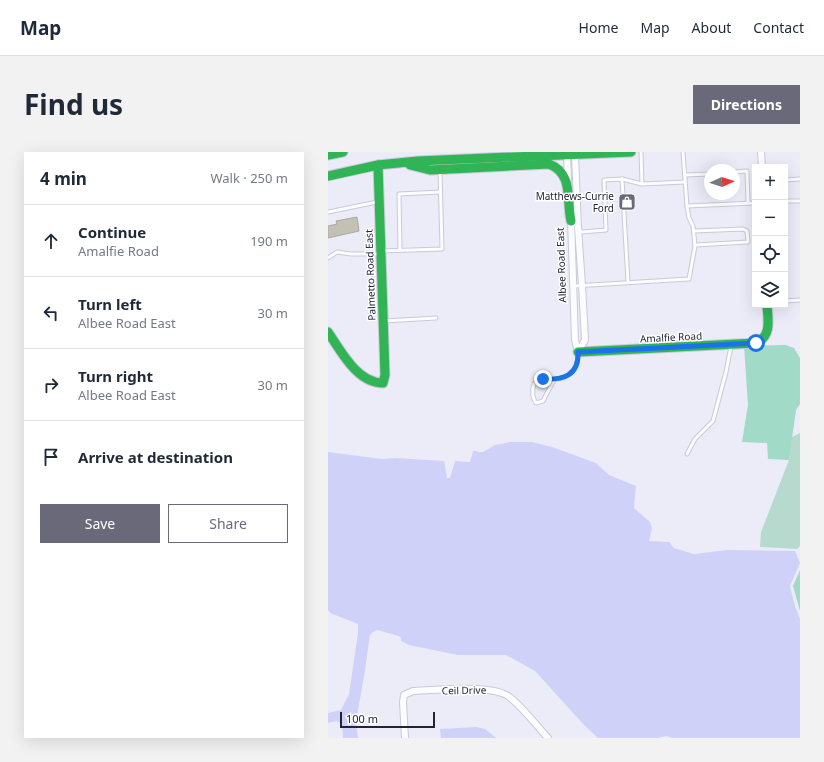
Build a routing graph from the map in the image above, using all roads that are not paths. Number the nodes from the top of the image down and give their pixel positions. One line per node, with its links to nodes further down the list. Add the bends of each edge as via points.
1 (343, 152): 7 (main road)
2 (632, 152): 6 (main road)
3 (641, 152): 20 (lane)
4 (683, 152): 15 (lane)
5 (761, 152): 9 (street)
6 (571, 153): 8 (main road); 29 (street, Albee Road East); 30 (street, Albee Road East)
7 (328, 155)
8 (403, 162): 10 (main road); 11 (main road, via 430,170)
9 (762, 164)
10 (378, 165): 14 (main road); 22 (main road, Palmetto Road East)
11 (440, 169): 21 (lane); 29 (main road, via 554,165 562,170 567,179 568,211)
12 (740, 172): 25 (lane, via 747,171)
13 (704, 174): 15 (lane)
14 (328, 176)
15 (685, 176): 19 (lane)
16 (622, 179): 20 (lane); 30 (lane, via 604,180 606,230 582,232); 36 (lane)
17 (800, 179): 18 (lane)
18 (788, 180)
19 (685, 182): 20 (lane); 27 (lane)
20 (642, 184)
21 (440, 192): 33 (lane, via 400,194); 33 (lane, via 442,249)
22 (379, 201): 28 (lane); 34 (main road, Palmetto Road East)
23 (788, 201): 24 (lane)
24 (800, 201)
25 (748, 203): 26 (lane); 27 (lane)
26 (752, 203)
27 (687, 206): 31 (lane)
28 (328, 212)
29 (571, 221): 30 (lane); 38 (street, Albee Road East)
30 (578, 228): 37 (street, Albee Road East)
31 (694, 231): 32 (lane); 32 (lane, via 743,229 747,231 748,242)
32 (695, 245): 36 (lane, via 689,279)
33 (400, 250): 34 (lane)
34 (381, 253): 35 (lane, via 337,252); 43 (main road, Palmetto Road East)
35 (328, 258)
36 (628, 282): 37 (lane)
37 (582, 285): 38 (lane); 46 (street, Albee Road East, via 585,340)
38 (573, 286): 46 (street, Albee Road East, via 575,340)
39 (800, 300): 40 (lane)
40 (788, 301)
41 (767, 308): 45 (main road, Amalfie Road, via 768,330 764,339 756,343)
42 (436, 318): 43 (lane)
43 (383, 321): 44 (main road, Palmetto Road East, via 383,383 374,384 362,376)
44 (328, 332)
45 (731, 345): 46 (main road, Amalfie Road); 48 (lane, via 713,421 695,439)
46 (578, 352): 47 (lane, Albee Road East, via 577,364 573,371)
47 (554, 380): 47 (lane, Albee Road East, via 543,379 534,384 532,393 536,403 543,401)
48 (687, 454)
49 (405, 738): 50 (street, Ceil Drive, via 403,702 406,694 413,691 486,689 510,697)
50 (548, 738)

